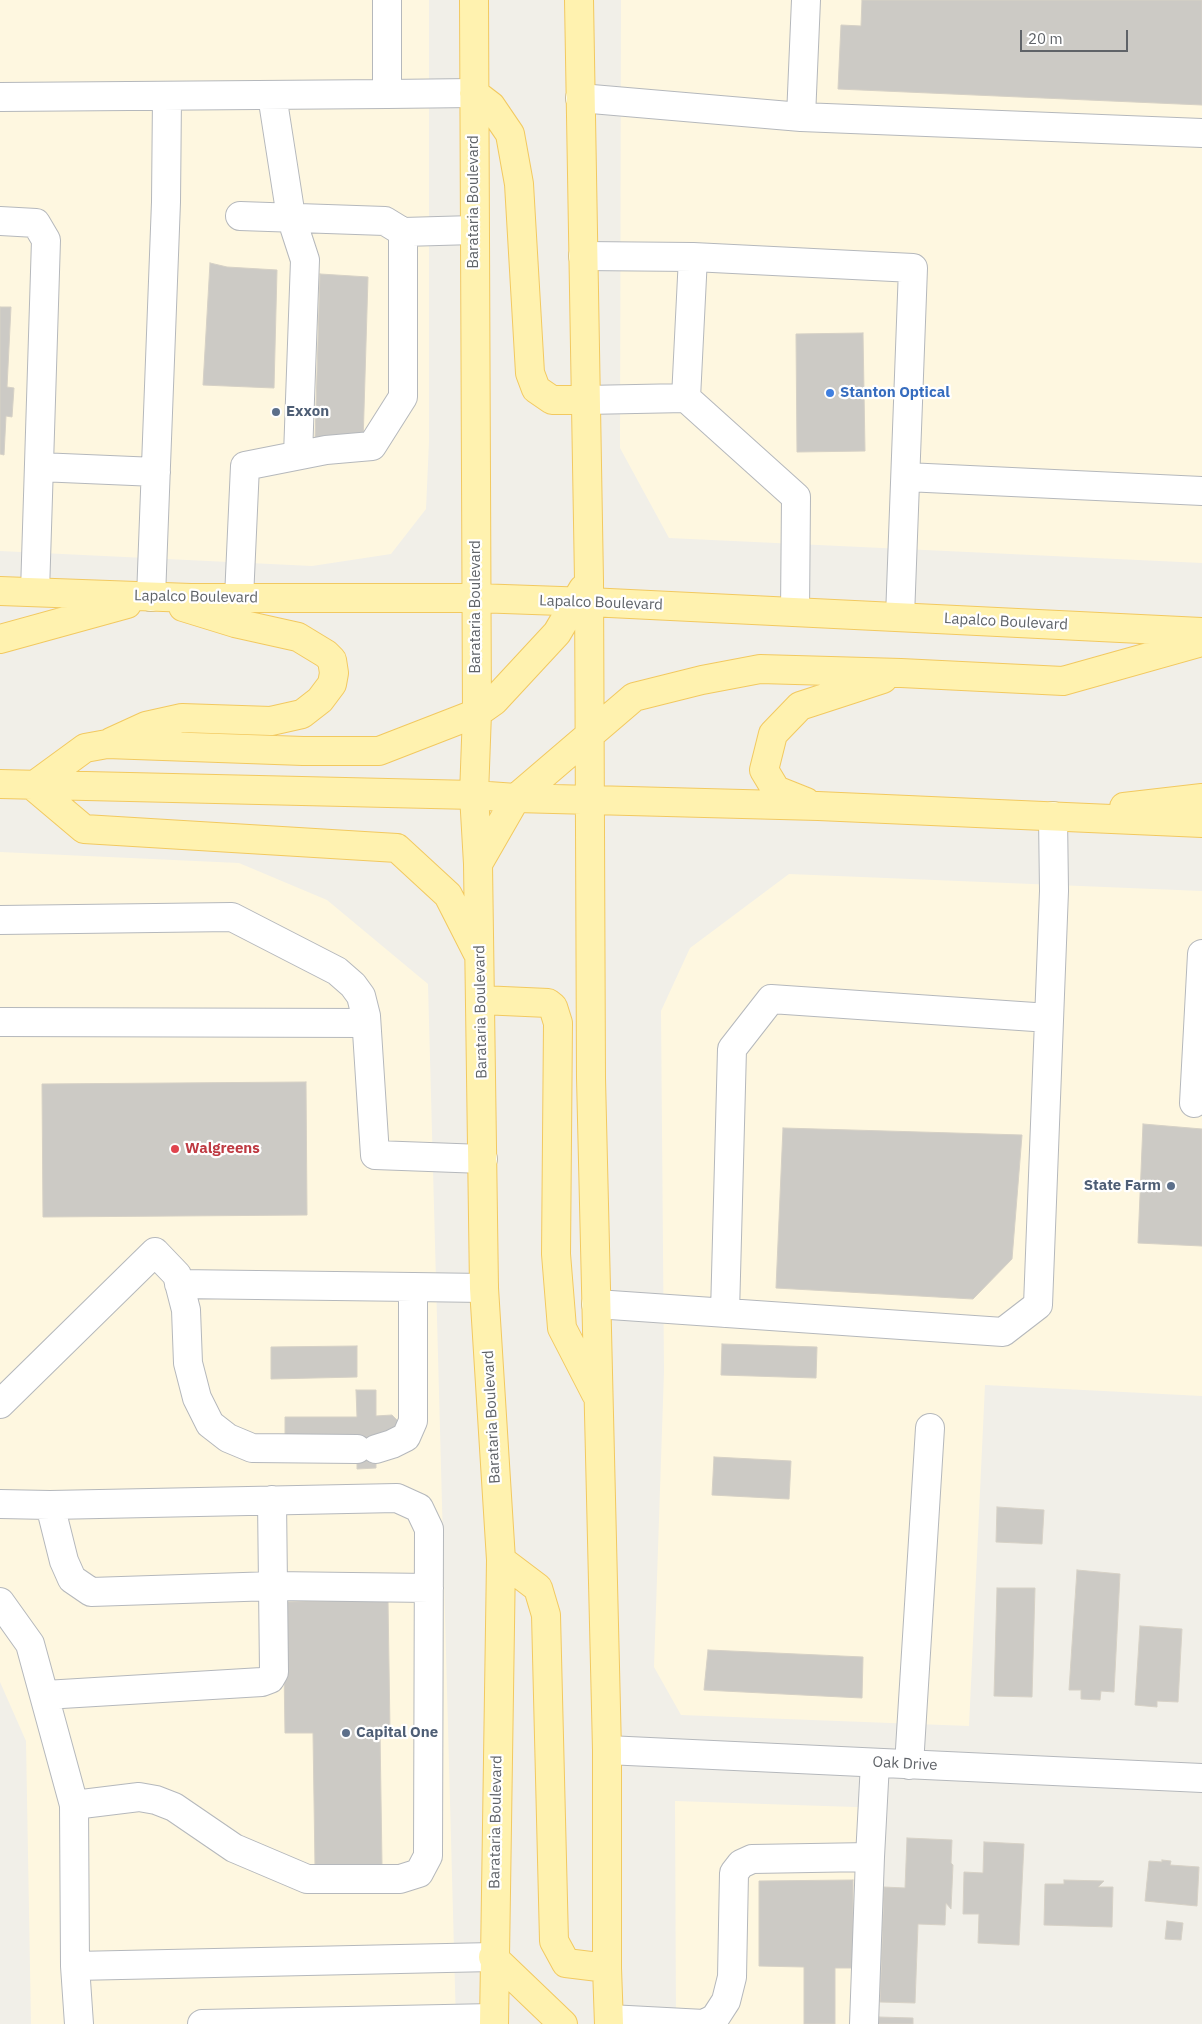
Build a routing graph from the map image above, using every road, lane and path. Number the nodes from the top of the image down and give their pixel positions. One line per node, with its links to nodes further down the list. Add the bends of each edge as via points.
1 (387, 0): 6 (street)
2 (474, 0): 5 (main road, Barataria Boulevard)
3 (579, 0): 10 (main road)
4 (806, 0): 11 (street)
5 (474, 93): 6 (street); 16 (main road, Barataria Boulevard); 21 (main road, via 491,106 510,134 519,184 530,374 536,389 552,400)
6 (387, 94): 7 (street)
7 (272, 95): 8 (street); 14 (street)
8 (167, 96): 9 (street); 24 (street)
9 (0, 97)
10 (580, 98): 11 (street); 18 (main road)
11 (802, 117): 12 (street)
12 (1202, 133)
13 (240, 216): 14 (street)
14 (291, 217): 17 (street, via 385,221); 22 (street, via 305,260)
15 (0, 222): 23 (street, via 36,224 46,240)
16 (474, 230): 17 (street); 32 (main road, Barataria Boulevard)
17 (403, 232): 22 (street, via 403,398 372,446)
18 (583, 256): 19 (street); 21 (main road)
19 (692, 257): 20 (street); 25 (street, via 913,268)
20 (686, 398): 21 (street); 33 (street, via 796,497)
21 (585, 400): 29 (main road)
22 (298, 455): 31 (street, via 245,466)
23 (39, 466): 24 (street); 28 (street)
24 (156, 472): 30 (street)
25 (906, 478): 26 (street); 34 (street)
26 (1202, 490)
27 (0, 591): 28 (main road, Lapalco Boulevard)
28 (35, 592): 30 (main road, Lapalco Boulevard)
29 (584, 594): 32 (main road, Lapalco Boulevard); 33 (main road, Lapalco Boulevard); 39 (main road, via 557,633 494,700); 40 (main road)
30 (151, 597): 31 (main road, Lapalco Boulevard); 36 (main road); 41 (main road, via 235,623 298,637 332,660 332,684 320,700 302,714 271,721 182,718 146,726)
31 (239, 598): 32 (main road, Lapalco Boulevard)
32 (476, 598): 39 (main road, Barataria Boulevard)
33 (796, 612): 34 (main road, Lapalco Boulevard)
34 (900, 617): 35 (main road, Lapalco Boulevard)
35 (1202, 632)
36 (0, 639)
37 (1202, 642): 38 (main road, via 1063,681)
38 (901, 673): 40 (main road, via 760,669 702,680 634,697); 48 (main road, via 800,706 773,734 764,770 776,790)
39 (477, 712): 41 (main road, via 379,750 304,751); 44 (main road, Barataria Boulevard)
40 (590, 735): 45 (main road); 47 (main road)
41 (107, 744): 43 (main road, via 85,748)
42 (0, 784): 43 (main road)
43 (33, 786): 44 (main road); 54 (main road, via 84,829 397,848 448,895)
44 (474, 795): 45 (main road); 51 (main road, Barataria Boulevard)
45 (516, 798): 47 (main road); 51 (main road)
46 (1202, 798): 49 (main road)
47 (590, 800): 48 (main road); 64 (main road, via 590,1054)
48 (818, 806): 49 (main road)
49 (1053, 816): 50 (main road); 56 (street)
50 (1202, 823)
51 (478, 864): 54 (main road, Barataria Boulevard)
52 (0, 920): 58 (street, via 232,917 337,971 362,996)
53 (1202, 954): 59 (street)
54 (480, 958): 55 (main road, Barataria Boulevard)
55 (481, 1000): 60 (main road, Barataria Boulevard); 66 (main road, via 548,1004 558,1023 556,1254 562,1328)
56 (1049, 1018): 65 (street, via 771,999 732,1049); 65 (street, via 1038,1305 1003,1332)
57 (0, 1022): 58 (street)
58 (366, 1023): 60 (street, via 375,1155)
59 (1194, 1102)
60 (482, 1159): 63 (main road, Barataria Boulevard)
61 (179, 1284): 62 (street); 62 (street, via 186,1310 188,1363 197,1398 210,1424 228,1438 252,1448 367,1449 392,1444 406,1437 413,1421); 67 (street, via 177,1275 155,1252)
62 (413, 1287): 63 (street)
63 (484, 1288): 72 (main road, Barataria Boulevard)
64 (596, 1304): 65 (street); 66 (main road)
65 (725, 1313)
66 (599, 1400): 77 (main road)
67 (0, 1404)
68 (930, 1428): 79 (street)
69 (272, 1500): 71 (street); 73 (street); 74 (street, via 397,1498 420,1508 430,1529)
70 (0, 1504): 71 (street)
71 (50, 1505): 73 (street, via 64,1561 72,1579 91,1592)
72 (501, 1560): 83 (main road, Barataria Boulevard); 85 (main road, via 538,1588 546,1615 554,1941 566,1963)
73 (274, 1586): 74 (street); 76 (street, via 274,1672 270,1679)
74 (429, 1588): 81 (street, via 428,1856 419,1873 400,1879 307,1879 234,1848 174,1806 156,1800 139,1797)
75 (0, 1602): 76 (street, via 30,1644)
76 (45, 1695): 81 (street)
77 (608, 1750): 78 (street, Oak Drive); 85 (main road)
78 (875, 1763): 79 (street, Oak Drive); 82 (street)
79 (909, 1764): 80 (street, Oak Drive)
80 (1202, 1778)
81 (74, 1805): 84 (street)
82 (870, 1857): 87 (street, via 752,1859 741,1864 734,1873 732,1976); 92 (street)
83 (493, 1958): 84 (street); 86 (main road, Barataria Boulevard); 91 (main road)
84 (75, 1966): 89 (street)
85 (607, 1968): 88 (main road)
86 (493, 2021): 90 (street)
87 (719, 2021): 88 (street, via 704,2024)
88 (609, 2022)
89 (79, 2024)
90 (202, 2024)
91 (563, 2024)
92 (864, 2024)

